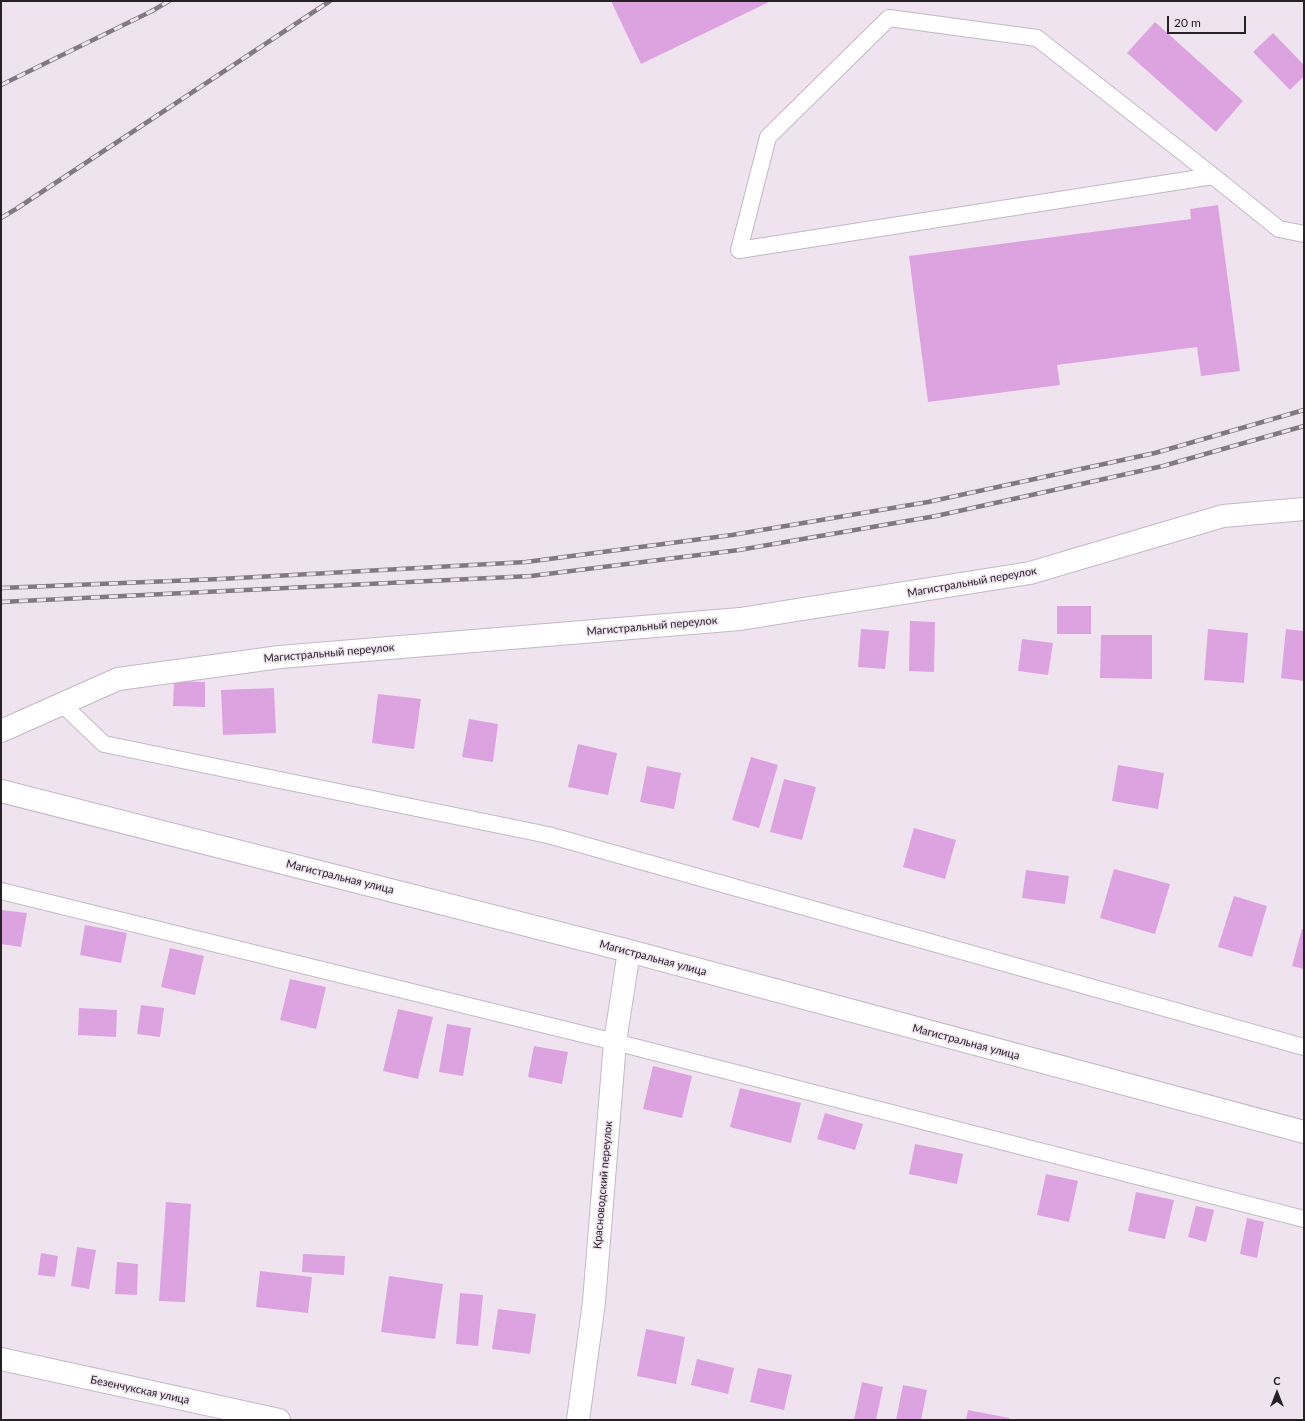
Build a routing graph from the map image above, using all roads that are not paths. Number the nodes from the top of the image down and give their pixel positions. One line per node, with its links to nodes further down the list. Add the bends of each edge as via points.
1 (1213, 176): 1 (lane, via 1037,38 889,18 768,137 739,250); 2 (lane, via 1279,229)
2 (1304, 234)
3 (1304, 509): 4 (street, Магистральный переулок, via 1223,516 1022,575 740,619 280,657 118,679)
4 (62, 704): 5 (street, Магистральный переулок); 10 (lane, via 104,744 548,835)
5 (1, 731)
6 (1, 791): 8 (street, Магистральная улица)
7 (1, 891): 9 (lane)
8 (629, 951): 9 (street, Красноводский переулок); 11 (street, Магистральная улица)
9 (615, 1042): 12 (lane); 15 (street, Красноводский переулок, via 594,1302)
10 (1304, 1047)
11 (1304, 1132)
12 (1304, 1219)
13 (1, 1359): 14 (street, Безенчукская улица)
14 (279, 1420)
15 (578, 1420)

